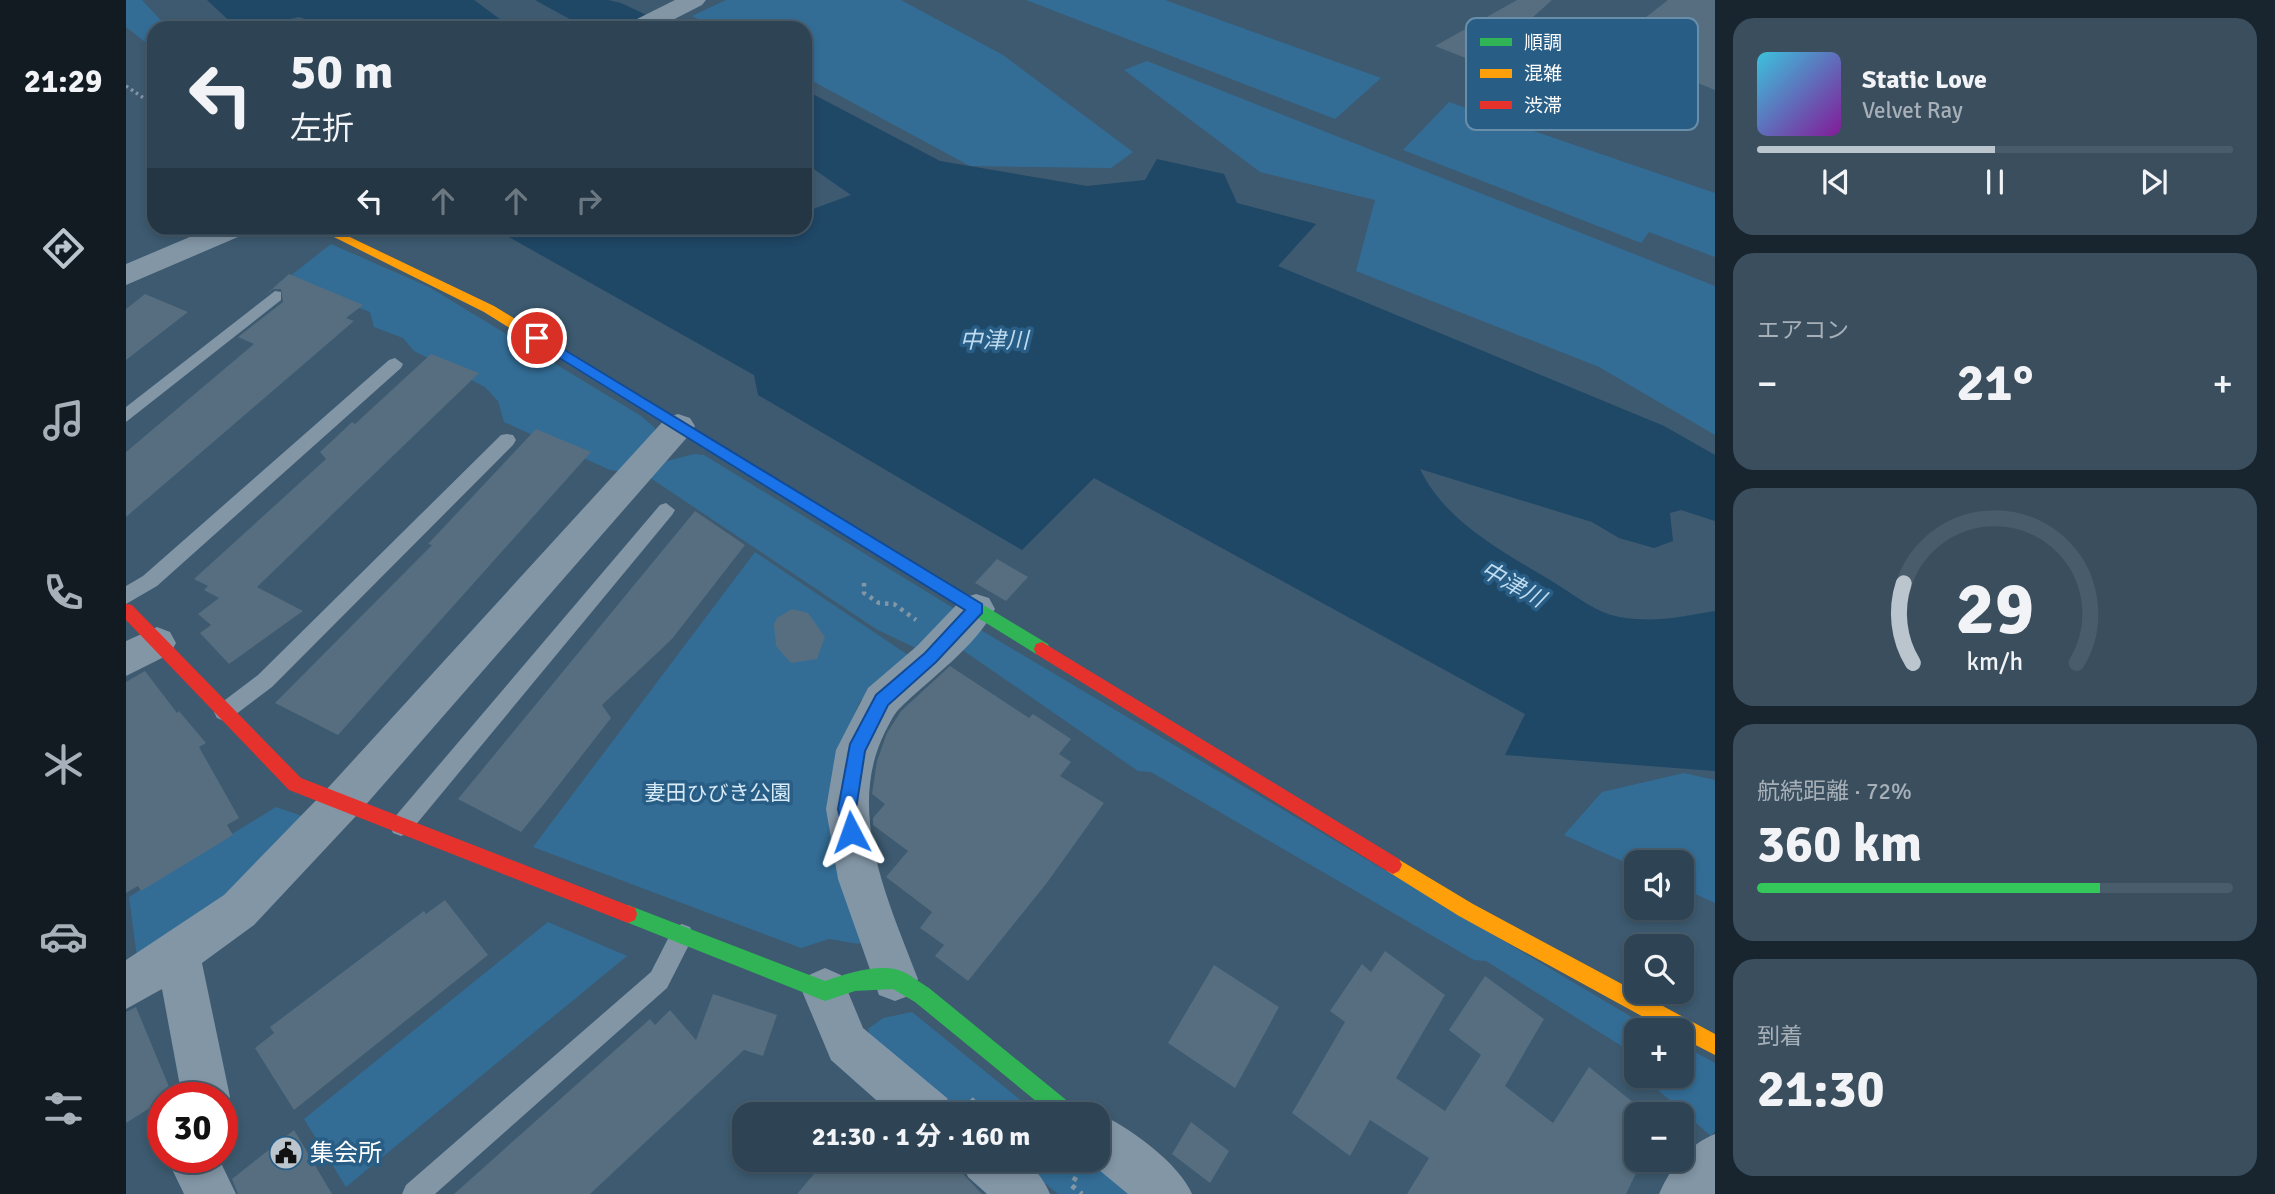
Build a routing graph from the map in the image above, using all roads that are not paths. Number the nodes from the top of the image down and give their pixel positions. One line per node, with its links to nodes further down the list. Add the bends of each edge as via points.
1 (694, 0): 2 (street)
2 (652, 21)
3 (218, 235): 5 (street)
4 (336, 235): 9 (street, via 489,309)
5 (126, 275)
6 (275, 296): 8 (lane)
7 (395, 364): 12 (lane, via 150,581)
8 (126, 416)
9 (678, 426): 13 (street); 17 (street)
10 (508, 440): 16 (lane, via 265,681)
11 (666, 510): 18 (lane)
12 (126, 596)
13 (976, 609): 21 (street, via 882,700 856,750 847,809 859,879); 24 (street, via 1466,910)
14 (126, 610): 15 (street)
15 (141, 651): 16 (street)
16 (224, 712): 17 (street, via 295,784)
17 (341, 803): 18 (street); 20 (street, via 239,910)
18 (401, 827): 19 (street)
19 (682, 935): 23 (street); 33 (lane, via 659,980)
20 (178, 954): 22 (street); 25 (street)
21 (895, 979): 23 (street, via 855,981); 27 (street, via 922,995)
22 (126, 986)
23 (825, 991): 26 (street, via 847,1044)
24 (1715, 1045)
25 (203, 1082)
26 (915, 1102)
27 (1053, 1102)
28 (1110, 1148): 35 (street)
29 (1715, 1158): 36 (street)
30 (999, 1172): 34 (street)
31 (200, 1173): 32 (street)
32 (211, 1194)
33 (415, 1194)
34 (1025, 1194)
35 (1167, 1194)
36 (1684, 1194)

